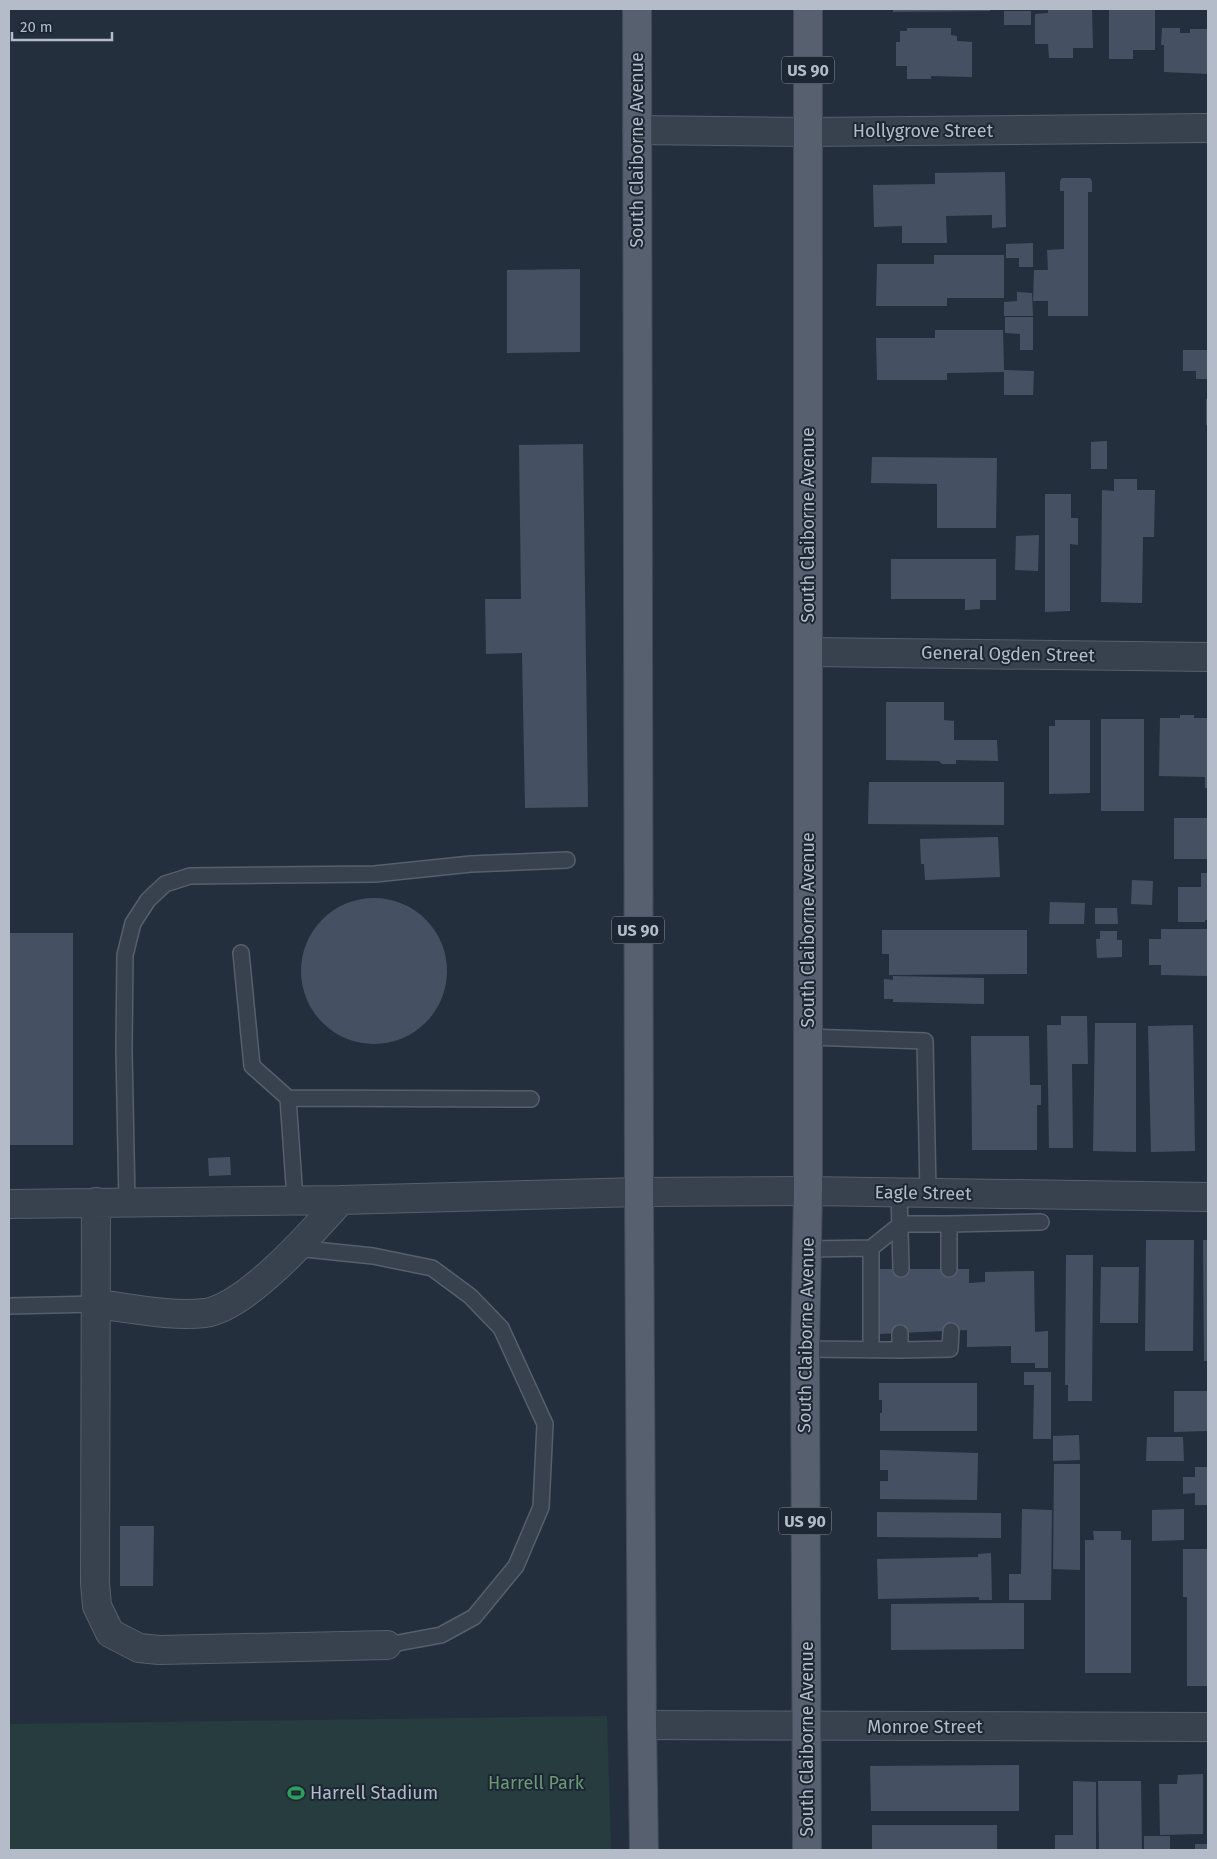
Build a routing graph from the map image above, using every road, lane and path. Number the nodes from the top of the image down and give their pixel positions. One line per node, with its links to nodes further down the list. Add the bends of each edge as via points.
1 (637, 9): 4 (main road, South Claiborne Avenue / US 90)
2 (808, 9): 5 (main road, South Claiborne Avenue / US 90)
3 (1208, 128): 5 (street, Hollygrove Street)
4 (637, 130): 5 (street, Hollygrove Street); 13 (main road, South Claiborne Avenue / US 90)
5 (808, 132): 6 (main road, South Claiborne Avenue / US 90)
6 (808, 652): 7 (street, General Ogden Street); 10 (main road, South Claiborne Avenue / US 90)
7 (1208, 657)
8 (568, 860): 22 (lane, via 471,864 375,874 190,876 165,884 148,900 133,923 125,955)
9 (241, 953): 11 (lane, via 252,1066)
10 (808, 1037): 14 (main road, South Claiborne Avenue / US 90); 16 (lane, via 925,1041)
11 (288, 1098): 12 (lane); 19 (lane)
12 (532, 1100)
13 (639, 1192): 14 (street, Eagle Street); 20 (street, Eagle Street); 41 (main road, South Claiborne Avenue / US 90)
14 (808, 1192): 15 (street, Eagle Street); 30 (main road, South Claiborne Avenue / US 90)
15 (899, 1193): 16 (street, Eagle Street); 26 (lane)
16 (928, 1193): 17 (street, Eagle Street)
17 (1008, 1194): 18 (street, Eagle Street); 25 (lane)
18 (1208, 1197)
19 (295, 1200): 20 (street, Eagle Street); 22 (street, Eagle Street)
20 (341, 1200): 28 (street)
21 (96, 1202): 22 (street, Eagle Street); 23 (street, Eagle Street); 33 (street)
22 (127, 1202)
23 (9, 1204)
24 (1041, 1222): 25 (lane)
25 (1010, 1223): 27 (lane)
26 (901, 1224): 27 (lane); 29 (lane); 31 (lane)
27 (949, 1224): 32 (lane)
28 (296, 1248): 33 (street, via 266,1278 227,1305 207,1313 178,1314); 40 (lane, via 373,1256 432,1268 470,1296 502,1328 545,1424 540,1507 516,1566 474,1617 440,1635)
29 (871, 1248): 30 (lane); 38 (lane)
30 (807, 1249): 37 (main road, South Claiborne Avenue / US 90)
31 (901, 1269)
32 (949, 1269)
33 (96, 1304): 34 (lane); 40 (street, via 95,1583 97,1606 110,1632 139,1648 159,1650)
34 (9, 1306)
35 (951, 1330): 39 (lane, via 950,1349)
36 (900, 1333): 39 (lane)
37 (805, 1349): 38 (lane); 42 (main road, South Claiborne Avenue / US 90)
38 (871, 1350): 39 (lane)
39 (900, 1350)
40 (387, 1645)
41 (642, 1725): 42 (street, Monroe Street); 44 (main road, South Claiborne Avenue / US 90)
42 (806, 1727): 43 (street, Monroe Street); 45 (main road, South Claiborne Avenue / US 90)
43 (1208, 1727)
44 (644, 1850)
45 (807, 1850)

